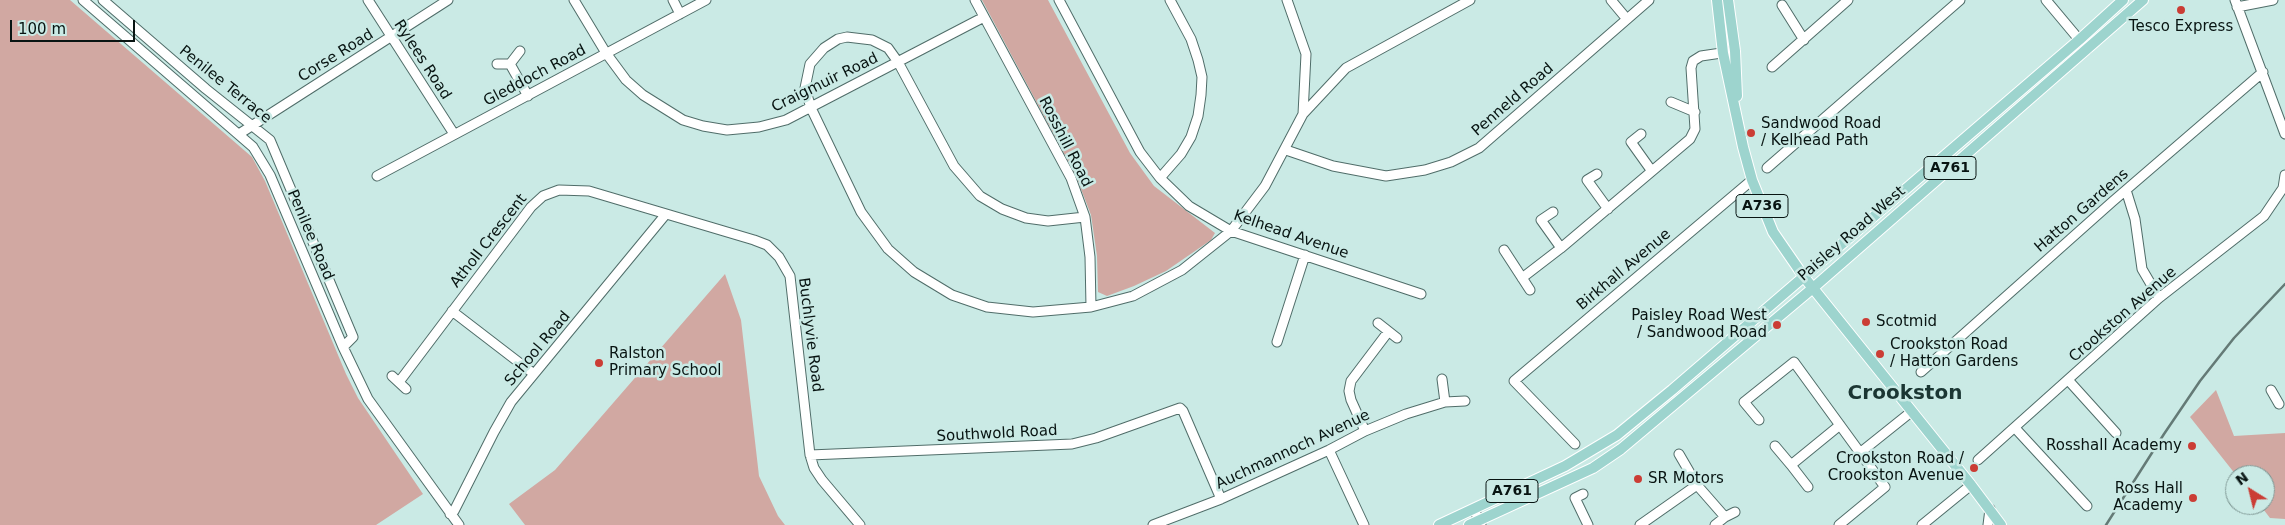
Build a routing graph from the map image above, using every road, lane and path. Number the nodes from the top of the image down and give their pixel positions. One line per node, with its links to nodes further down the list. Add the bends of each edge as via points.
1 (83, 0): 48 (street, Penilee Road)
2 (103, 0): 46 (street, Penilee Terrace)
3 (368, 0): 28 (street, Rylees Road)
4 (448, 0): 28 (street, Corse Road)
5 (574, 0): 34 (street, Craigmuir Road)
6 (673, 0): 25 (street)
7 (706, 0): 25 (street, Gleddoch Road)
8 (975, 0): 26 (street, Rosshill Road)
9 (1059, 0): 58 (street, Kelhead Avenue, via 1140,152)
10 (1170, 0): 58 (street, via 1191,39 1198,60 1202,77 1201,95 1191,137)
11 (1287, 0): 45 (street, via 1306,54)
12 (1470, 0): 45 (street, via 1346,68)
13 (1610, 0): 27 (street)
14 (1649, 0): 27 (street, Penneld Road)
15 (1717, 0): 35 (main road, A736)
16 (1728, 0): 33 (main road, A736)
17 (1848, 0): 29 (street)
18 (1960, 0): 53 (street)
19 (2046, 0): 30 (street)
20 (2123, 0): 30 (main road, Paisley Road West / A761)
21 (2143, 0): 31 (main road, Paisley Road West / A761)
22 (2273, 0): 23 (street)
23 (2236, 4): 40 (street)
24 (1782, 5): 29 (street)
25 (680, 14): 34 (street, Gleddoch Road)
26 (984, 17): 36 (street, Craigmuir Road); 65 (street, Rosshill Road, via 1071,178)
27 (1626, 18): 52 (street, Penneld Road, via 1479,148 1451,162 1386,176 1334,166)
28 (391, 37): 46 (street, Corse Road); 49 (street, Rylees Road)
29 (1804, 40): 39 (street)
30 (2079, 40): 31 (street); 70 (main road, Paisley Road West / A761)
31 (2087, 49): 72 (main road, Paisley Road West / A761)
32 (520, 51): 38 (street)
33 (1735, 51): 35 (street); 47 (main road, A736)
34 (606, 53): 41 (street, Gleddoch Road); 43 (street, Craigmuir Road, via 626,80 643,95 683,120 703,126 727,130 759,127 786,120)
35 (1723, 53): 44 (street, via 1701,56 1693,61); 47 (main road, A736)
36 (898, 62): 43 (street, Craigmuir Road); 43 (street, via 888,48 872,40 855,36 838,39 824,48 810,64 805,88); 65 (street, via 954,166 980,196 1026,218 1048,221)
37 (497, 64): 38 (street)
38 (510, 64): 41 (street)
39 (1772, 67)
40 (2263, 72): 51 (street); 61 (street, Hatton Gardens)
41 (528, 96): 49 (street, Gleddoch Road)
42 (1670, 102): 44 (street)
43 (811, 108): 76 (street, via 861,212 888,249 914,272 952,295 987,307 1033,312)
44 (1695, 112): 54 (street, via 1695,129 1690,139)
45 (1303, 114): 52 (street)
46 (252, 125): 48 (street, Corse Road); 82 (street, Penilee Terrace, via 270,140 354,337)
47 (1739, 127): 59 (main road, A736)
48 (239, 134): 82 (street, Penilee Road, via 253,147 270,175)
49 (454, 134): 57 (street, Gleddoch Road)
50 (1641, 134): 54 (street, via 1631,142)
51 (2285, 134)
52 (1286, 150): 66 (street, via 1265,186)
53 (1767, 168)
54 (1651, 170): 62 (street)
55 (1597, 174): 62 (street, via 1587,180)
56 (2285, 175): 60 (street)
57 (377, 176)
58 (1160, 178): 66 (street, Kelhead Avenue, via 1189,206)
59 (1752, 180): 70 (main road, A736, via 1773,232); 100 (street, Birkhall Avenue, via 1514,381)
60 (2284, 188): 75 (street, Crookston Avenue, via 2264,216)
61 (2126, 190): 75 (street, via 2135,219 2142,269); 83 (street, Hatton Gardens)
62 (1608, 209): 67 (street)
63 (1553, 212): 67 (street, via 1541,220)
64 (666, 214): 77 (street, Atholl Crescent, via 589,191 559,190 544,196 531,207); 84 (street, School Road); 105 (street, Buchlyvie Road, via 767,245 779,257 790,276)
65 (1085, 217): 76 (street, Rosshill Road)
66 (1231, 231): 69 (street, Kelhead Avenue); 76 (street, via 1182,270 1133,296)
67 (1561, 248): 71 (street)
68 (1504, 250): 71 (street)
69 (1306, 255): 74 (street, Kelhead Avenue); 81 (street)
70 (1804, 277): 72 (main road, A736); 93 (main road, Paisley Road West / A761)
71 (1522, 278): 73 (street)
72 (1813, 288): 92 (main road, A736); 96 (main road, Paisley Road West / A761)
73 (1530, 290)
74 (1421, 294)
75 (2159, 298): 86 (street, Crookston Avenue)
76 (1091, 307)
77 (452, 311): 84 (street); 87 (street, Atholl Crescent)
78 (1378, 323): 79 (street)
79 (1388, 332): 80 (street); 98 (street, via 1351,381 1351,400)
80 (1397, 338)
81 (1277, 342)
82 (343, 347): 117 (street, Penilee Road, via 368,400)
83 (1921, 372)
84 (534, 374): 117 (street, School Road, via 498,424 454,512)
85 (1442, 379): 90 (street)
86 (2069, 381): 97 (street, Crookston Avenue); 99 (street)
87 (399, 382)
88 (2285, 393): 89 (street)
89 (2275, 397)
90 (1445, 402): 91 (street, Auchmannoch Avenue); 98 (street, Auchmannoch Avenue)
91 (1466, 402)
92 (1912, 412): 103 (street); 109 (main road, A736)
93 (1638, 418): 96 (main road); 114 (main road, Paisley Road West / A761, via 1584,455)
94 (1759, 420): 95 (street, via 1744,402 1794,362)
95 (1840, 424): 103 (street); 107 (street)
96 (1647, 428): 119 (main road, Paisley Road West / A761, via 1597,465)
97 (2015, 428): 106 (street, Crookston Avenue); 113 (street)
98 (1366, 431): 102 (street, Auchmannoch Avenue)
99 (2116, 433)
100 (1575, 444)
101 (1775, 446): 107 (street)
102 (1329, 450): 112 (street, Auchmannoch Avenue); 123 (street)
103 (1861, 452): 129 (street, via 1885,487)
104 (1679, 454): 108 (street)
105 (810, 455): 112 (street, Southwold Road, via 1072,444 1180,408); 121 (street, Buchlyvie Road, via 822,480)
106 (1978, 460)
107 (1791, 465): 110 (street)
108 (1697, 485): 118 (street); 127 (street)
109 (1972, 485): 115 (main road, A736); 130 (street)
110 (1808, 487)
111 (1583, 494): 126 (street, via 1575,498)
112 (1221, 499): 122 (street, Auchmannoch Avenue)
113 (2087, 506)
114 (1474, 509): 119 (street); 124 (main road, A761)
115 (1990, 509): 131 (street); 132 (main road, A736)
116 (1735, 512): 118 (street)
117 (450, 514): 120 (street, Penilee Road)
118 (1725, 516): 128 (street)
119 (1480, 523): 125 (main road, A761)
120 (459, 525)
121 (860, 525)
122 (1153, 525)
123 (1364, 525)
124 (1439, 525)
125 (1469, 525)
126 (1588, 525)
127 (1640, 525)
128 (1715, 525)
129 (1839, 525)
130 (1922, 525)
131 (1988, 525)
132 (2001, 525)

